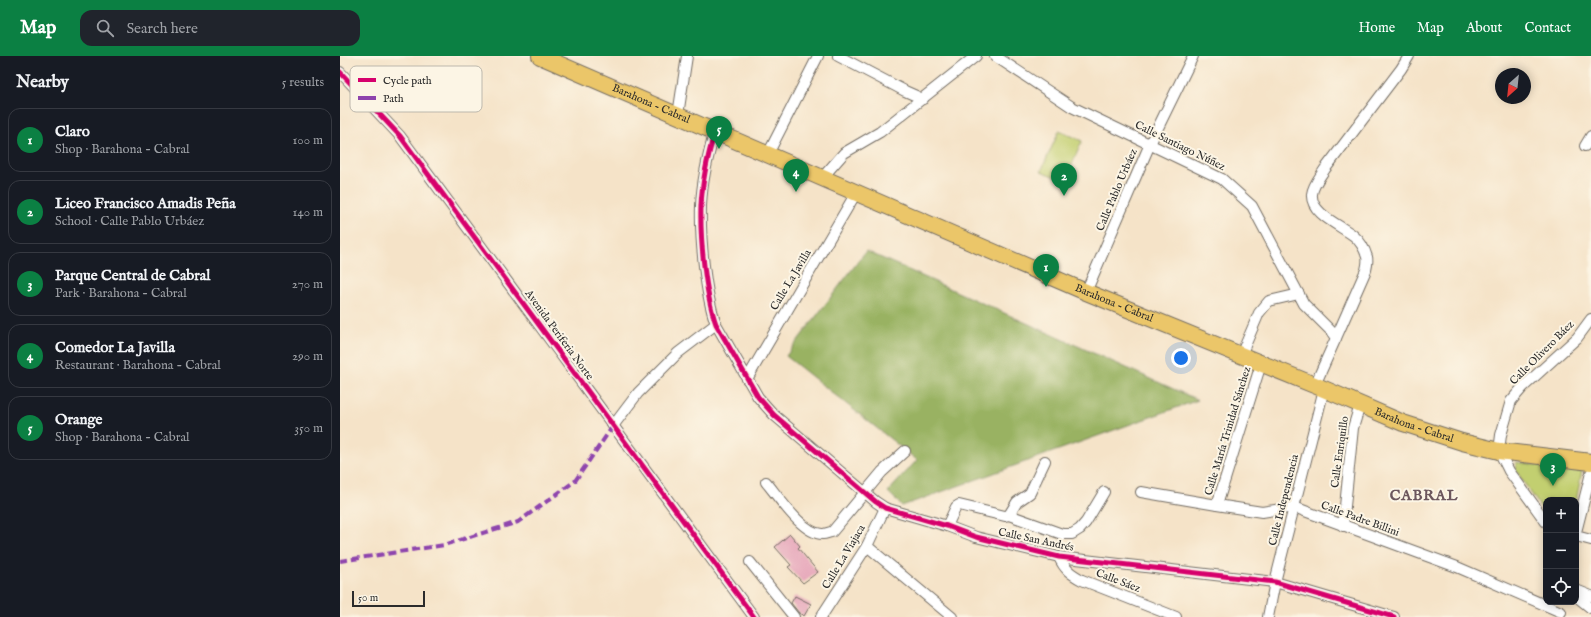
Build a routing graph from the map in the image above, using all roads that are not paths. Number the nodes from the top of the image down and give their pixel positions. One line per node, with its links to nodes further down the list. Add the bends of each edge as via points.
1 (540, 56): 13 (main road, Barahona - Cabral)
2 (687, 56): 13 (street)
3 (818, 56): 18 (street)
4 (838, 56): 11 (street)
5 (976, 56): 11 (street)
6 (995, 56): 16 (street, Calle Santiago Núñez, via 1072,107)
7 (1193, 56): 16 (street, Calle Pablo Urbáez)
8 (1409, 56): 25 (street, via 1325,170 1312,194 1318,210 1355,237 1368,259 1366,270)
9 (340, 72): 10 (street, Avenida Periferia Norte)
10 (350, 83)
11 (923, 99): 19 (street, via 880,132 844,153)
12 (378, 112): 31 (street, Avenida Periferia Norte, via 400,136)
13 (678, 114): 14 (main road, Barahona - Cabral)
14 (715, 131): 18 (main road, Barahona - Cabral); 24 (street, Calle San Andrés, via 708,156 701,206 706,273)
15 (1591, 136): 17 (street)
16 (1150, 144): 21 (street, Calle Pablo Urbáez); 22 (street, Calle Santiago Núñez, via 1222,179 1252,206)
17 (1585, 146)
18 (768, 154): 19 (main road, Barahona - Cabral)
19 (822, 178): 20 (main road, Barahona - Cabral)
20 (856, 193): 21 (main road, Barahona - Cabral); 28 (street, Calle La Javilla)
21 (1086, 292): 26 (main road, Barahona - Cabral)
22 (1299, 294): 25 (street, Calle Santiago Núñez, via 1304,304); 26 (street, via 1269,301 1260,313)
23 (1591, 319): 33 (street, Calle Olivero Báez, via 1577,338 1523,387 1511,402)
24 (716, 324): 28 (street, Calle San Andrés); 31 (street, via 678,353 638,393)
25 (1336, 338): 29 (street)
26 (1240, 355): 27 (main road, Barahona - Cabral)
27 (1261, 364): 29 (main road, Barahona - Cabral); 41 (street, Calle María Trinidad Sánchez)
28 (746, 380): 40 (street, Calle San Andrés, via 774,415)
29 (1320, 387): 30 (main road, Barahona - Cabral); 42 (street, Calle Independencia)
30 (1360, 405): 33 (main road, Barahona - Cabral, via 1404,423); 48 (street, Calle Enriquillo, via 1353,428)
31 (613, 426): 60 (street, Avenida Periferia Norte)
32 (905, 451): 40 (street, via 882,472)
33 (1499, 451): 35 (main road, Barahona - Cabral); 45 (street, via 1509,471)
34 (1045, 461): 44 (street, via 1030,493 1017,502)
35 (1591, 462)
36 (1591, 473): 46 (street)
37 (766, 482): 40 (street, via 802,525 812,532 822,534 832,532)
38 (1104, 492): 44 (street, via 1086,522 1072,534 1062,534)
39 (1141, 492): 41 (street)
40 (865, 493): 43 (street, Calle San Andrés)
41 (1217, 506): 42 (street, via 1262,512)
42 (1294, 507): 48 (street, Calle Padre Billini); 54 (street, Calle Independencia)
43 (885, 508): 47 (street, Calle San Andrés); 51 (street, Calle La Viajaca)
44 (1009, 515): 47 (street, via 959,505)
45 (1543, 518)
46 (1579, 520)
47 (947, 526): 52 (street, Calle San Andrés, via 976,537)
48 (1343, 526): 59 (street, Calle Padre Billini, via 1457,567)
49 (1579, 537): 50 (street)
50 (1591, 540)
51 (867, 546): 62 (street, Calle La Viajaca); 63 (street)
52 (1058, 557): 54 (street, Calle San Andrés); 64 (street, Calle Sáez, via 1068,572 1082,580)
53 (750, 562): 61 (street)
54 (1275, 582): 65 (street, Calle Independencia); 66 (street, Calle San Andrés)
55 (1579, 591): 56 (street)
56 (1591, 596)
57 (1579, 598): 58 (street)
58 (1591, 608)
59 (1561, 610)
60 (754, 617)
61 (794, 617)
62 (821, 617)
63 (952, 617)
64 (1176, 617)
65 (1268, 617)
66 (1394, 617)

